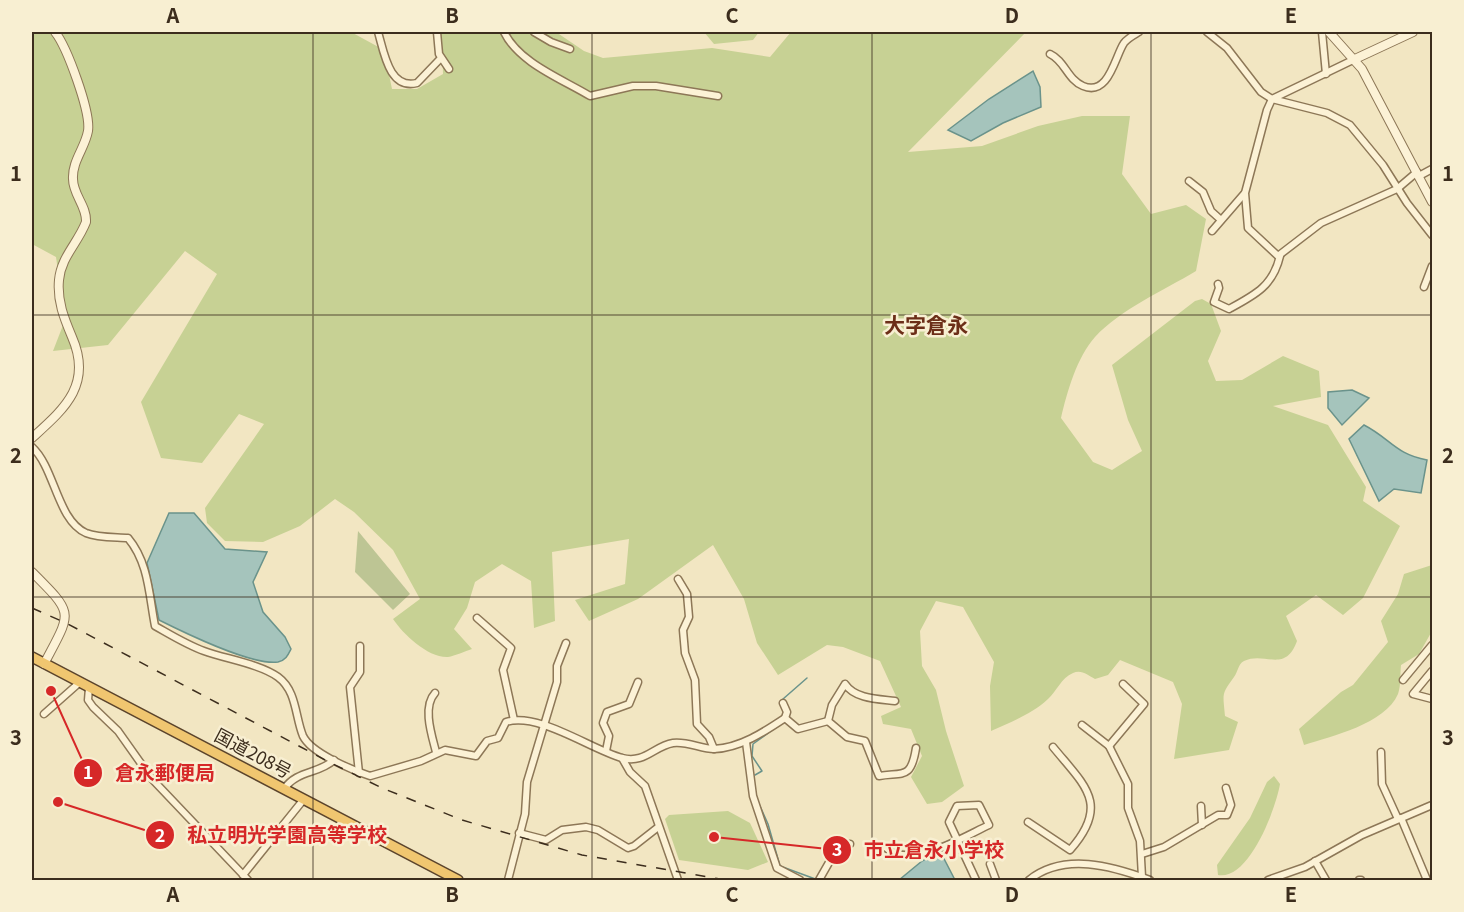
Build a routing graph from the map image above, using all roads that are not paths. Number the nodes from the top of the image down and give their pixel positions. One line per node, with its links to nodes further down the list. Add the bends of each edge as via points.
1 (55, 32): 32 (street, via 88,121 87,137 73,175 86,222 61,266 58,282 60,309 77,349 78,369 72,399)
2 (378, 32): 13 (street, via 389,67 402,83 417,83)
3 (437, 32): 13 (street)
4 (504, 32): 17 (street, via 532,62 590,96 633,86)
5 (534, 32): 11 (street)
6 (1139, 32): 12 (street, via 1125,42 1107,80 1099,84 1084,86 1071,78 1058,58)
7 (1207, 32): 18 (street, via 1227,48 1261,92)
8 (1322, 32): 16 (street)
9 (1329, 32): 14 (street)
10 (1413, 32): 14 (street)
11 (570, 50)
12 (1050, 54)
13 (441, 58): 15 (street)
14 (1355, 59): 16 (street); 20 (street)
15 (449, 69)
16 (1326, 74): 18 (street)
17 (718, 96)
18 (1272, 99): 22 (street, via 1328,112 1350,125); 23 (street)
19 (1432, 169): 20 (street)
20 (1418, 174): 22 (street); 24 (street)
21 (1189, 181): 25 (street, via 1203,192 1211,211)
22 (1397, 189): 27 (street); 28 (street, via 1321,223)
23 (1245, 194): 25 (street); 28 (street, via 1248,228)
24 (1432, 202)
25 (1221, 220): 26 (street)
26 (1212, 231)
27 (1432, 235)
28 (1280, 256): 30 (street, via 1276,273 1255,294 1229,309 1214,302)
29 (1432, 266): 31 (street)
30 (1218, 284)
31 (1424, 287)
32 (32, 438)
33 (32, 447): 67 (street, via 78,529 87,534 128,538 135,547 144,566 155,626 201,650 279,677 293,699 304,736 310,745)
34 (32, 572): 41 (street, via 60,600 66,613 66,623)
35 (678, 579): 62 (street, via 687,594 689,617 683,630 685,653 695,680 696,718)
36 (477, 618): 54 (street, via 511,648 503,670)
37 (566, 643): 57 (street, via 557,666 557,682)
38 (1432, 645): 43 (street)
39 (360, 646): 68 (street, via 360,672 350,687)
40 (32, 657): 41 (highway, 国道208号)
41 (44, 664): 45 (highway, 国道208号)
42 (1432, 671): 49 (street, via 1413,694)
43 (1403, 680)
44 (638, 682): 63 (street, via 629,704 607,712 603,723 609,736)
45 (79, 683): 47 (highway, 国道208号); 52 (street)
46 (1123, 684): 59 (street, via 1144,704)
47 (89, 688): 70 (highway, 国道208号); 87 (street, via 88,700 118,731 152,779)
48 (435, 693): 64 (street, via 430,700 429,726)
49 (1432, 699)
50 (895, 701): 55 (street, via 860,695 848,689 846,682 832,705)
51 (783, 703): 53 (street)
52 (44, 714)
53 (785, 718): 55 (street, via 798,729); 58 (street)
54 (514, 720): 57 (street); 64 (street, via 506,722 498,738 487,741 476,756)
55 (828, 721): 61 (street, via 847,737 865,741 879,776 900,776 909,770)
56 (1082, 725): 59 (street)
57 (545, 727): 63 (street); 78 (street, via 528,782)
58 (746, 742): 62 (street); 91 (street, via 753,796 777,868)
59 (1109, 746): 83 (street, via 1128,784 1128,807)
60 (1053, 747): 82 (street, via 1090,795 1085,834)
61 (916, 748)
62 (714, 749): 66 (street, via 677,743 645,758)
63 (606, 751): 66 (street)
64 (436, 752): 68 (street, via 421,761 370,776)
65 (1381, 752): 74 (street, via 1382,784)
66 (622, 758): 77 (street, via 645,786)
67 (334, 760): 68 (street); 70 (street, via 326,767 292,779)
68 (359, 773)
69 (1226, 788): 76 (street, via 1230,811)
70 (284, 789): 71 (highway, 国道208号)
71 (304, 800): 87 (street); 88 (highway, 国道208号)
72 (1432, 805): 74 (street)
73 (1201, 806): 76 (street)
74 (1400, 819): 84 (street); 99 (street)
75 (1028, 822): 82 (street)
76 (1202, 825): 83 (street, via 1164,847)
77 (657, 828): 78 (street, via 628,848 593,828 562,830 546,840); 90 (street)
78 (519, 833): 89 (street)
79 (958, 840): 79 (street, via 949,822 957,806 979,805 989,825); 81 (street, via 915,857 892,855); 93 (street)
80 (850, 844): 92 (street, via 840,845)
81 (885, 848)
82 (1070, 850): 86 (street)
83 (1142, 854): 96 (street)
84 (1315, 861): 97 (street); 98 (street)
85 (990, 864): 94 (street)
86 (1076, 864): 95 (street, via 1047,869); 96 (street, via 1113,867)
87 (246, 878)
88 (458, 880)
89 (508, 880)
90 (678, 880)
91 (800, 880)
92 (819, 880)
93 (976, 880)
94 (996, 880)
95 (1029, 880)
96 (1147, 880)
97 (1268, 880)
98 (1326, 880)
99 (1427, 880)

